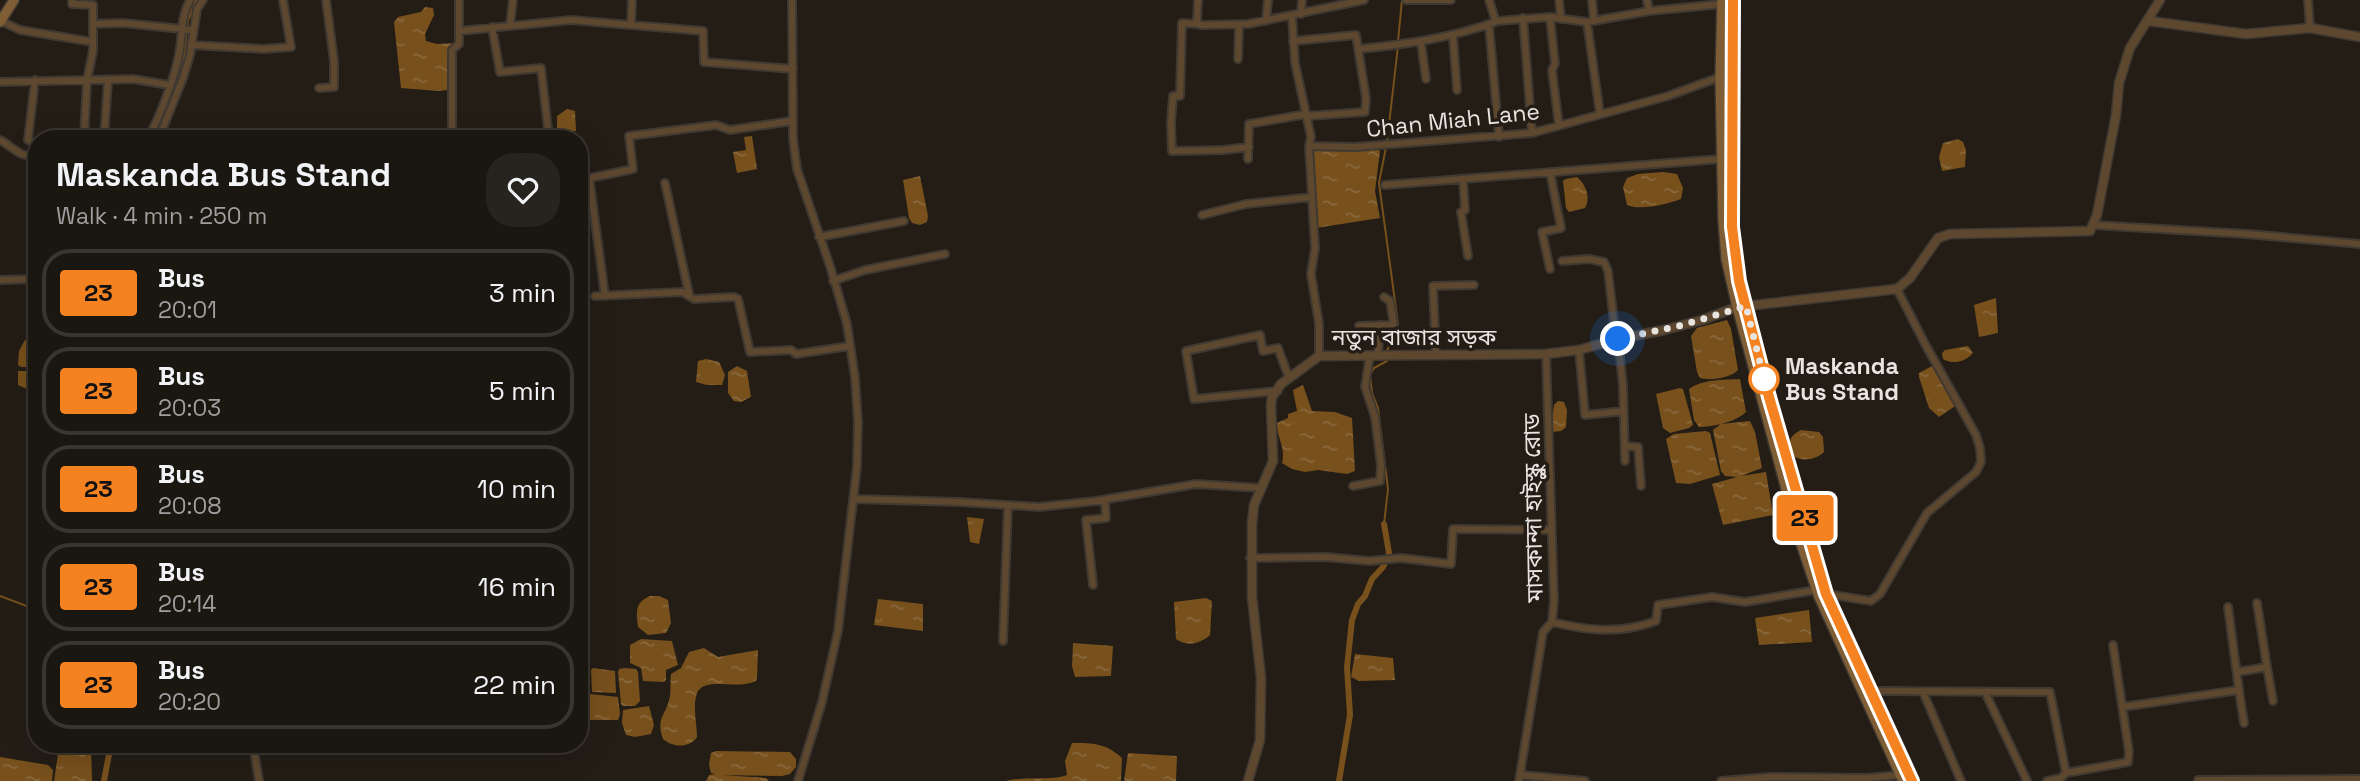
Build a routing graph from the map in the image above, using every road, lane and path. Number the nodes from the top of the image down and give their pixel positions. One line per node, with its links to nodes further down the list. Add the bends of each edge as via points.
1 (15, 0): 35 (main road)
2 (72, 0): 36 (street, via 72,4 93,5)
3 (190, 0): 44 (street)
4 (203, 0): 45 (street)
5 (283, 0): 52 (street, via 291,47)
6 (326, 0): 63 (street, via 334,87)
7 (459, 0): 46 (street)
8 (513, 0): 37 (street)
9 (632, 0): 39 (street)
10 (792, 0): 55 (street)
11 (1198, 0): 38 (street)
12 (1268, 0): 31 (street)
13 (1302, 0): 26 (street)
14 (1364, 0): 26 (street)
15 (1406, 0): 16 (street)
16 (1451, 0)
17 (1489, 0): 32 (street)
18 (1559, 0): 30 (street)
19 (1592, 0): 33 (street)
20 (1647, 0): 25 (street)
21 (1733, 0): 108 (main road, via 1732,227)
22 (2160, 0): 34 (street)
23 (2308, 0): 43 (street)
24 (1722, 2): 25 (street); 56 (main road)
25 (1649, 11): 33 (street)
26 (1301, 15): 27 (street)
27 (1292, 16): 31 (street); 49 (street)
28 (1550, 17): 29 (street); 30 (street); 68 (street)
29 (1523, 18): 32 (street); 76 (street)
30 (1561, 19): 33 (street)
31 (1266, 21): 40 (street)
32 (1498, 21): 41 (street)
33 (1590, 21): 65 (street)
34 (2148, 21): 43 (street, via 2246,34); 92 (street, via 2130,48 2119,83)
35 (1, 22): 50 (street, via 20,30)
36 (93, 24): 44 (street); 50 (street)
37 (510, 24): 39 (street, via 571,20); 42 (street)
38 (1198, 24): 40 (street); 80 (street, via 1182,23 1180,96 1173,96 1172,151)
39 (631, 25): 55 (street, via 702,32 704,62)
40 (1238, 25): 54 (street)
41 (1489, 25): 47 (street); 77 (street)
42 (492, 27): 46 (street); 75 (street, via 500,72 541,68)
43 (2310, 28): 48 (street)
44 (181, 29): 45 (street); 62 (street, via 180,54)
45 (192, 30): 52 (street)
46 (459, 31): 74 (street, via 459,44 452,50)
47 (1453, 36): 51 (street); 64 (street)
48 (2360, 37)
49 (1293, 41): 53 (street, via 1356,35); 66 (street)
50 (93, 42): 59 (street)
51 (1421, 43): 53 (street); 57 (street)
52 (191, 45): 73 (street)
53 (1359, 48): 66 (street, via 1365,112)
54 (1238, 59)
55 (793, 69): 67 (street)
56 (1720, 77): 65 (street, Chan Miah Lane); 83 (main road)
57 (1426, 79)
58 (35, 80): 59 (street); 61 (street); 69 (street)
59 (87, 80): 60 (street); 70 (street)
60 (108, 81): 62 (street, via 133,79); 71 (street)
61 (0, 82)
62 (169, 85): 72 (street)
63 (319, 88)
64 (1457, 90)
65 (1600, 114): 68 (street, Chan Miah Lane)
66 (1307, 115): 79 (street); 80 (street, via 1249,124)
67 (792, 121): 87 (street, via 629,136 633,169 590,178); 93 (street, via 797,169)
68 (1559, 126): 76 (street, Chan Miah Lane)
69 (29, 130)
70 (84, 130)
71 (105, 130)
72 (151, 130)
73 (162, 130)
74 (452, 130)
75 (548, 130)
76 (1532, 133): 77 (street, Chan Miah Lane)
77 (1499, 137): 79 (street, Chan Miah Lane)
78 (0, 140): 81 (street)
79 (1308, 146): 89 (street)
80 (1249, 147): 82 (street)
81 (28, 155)
82 (1248, 159)
83 (1721, 159): 84 (street); 108 (main road, via 1726,260)
84 (1550, 172): 85 (street); 98 (street, via 1561,228 1542,232)
85 (1464, 179): 88 (street); 96 (street, via 1465,210 1461,212)
86 (665, 183): 104 (street)
87 (590, 184): 106 (street)
88 (1385, 185)
89 (1312, 197): 90 (street, via 1246,204); 117 (street, via 1315,248 1311,274)
90 (1202, 215)
91 (904, 221): 93 (street)
92 (2093, 225): 94 (street); 103 (street, via 2090,231 1950,234 1938,238)
93 (819, 237): 101 (street)
94 (2360, 244)
95 (945, 254): 101 (street)
96 (1468, 256)
97 (1562, 261): 111 (street, via 1589,259 1607,266)
98 (1550, 269)
99 (28, 279): 100 (street)
100 (0, 280)
101 (833, 281): 112 (street)
102 (1474, 285): 116 (street, via 1433,286)
103 (1897, 289): 108 (street, নতুন বাজার সড়ক); 133 (street, via 1976,435 1981,462 1976,472 1927,513 1880,594 1871,601)
104 (689, 294): 106 (street); 112 (street, via 694,299 738,299 750,352 791,350 797,354)
105 (595, 296): 106 (street)
106 (605, 296)
107 (1384, 297): 109 (street, via 1390,301 1394,325)
108 (1741, 306): 111 (street, নতুন বাজার সড়ক); 132 (main road); 133 (main road)
109 (1380, 325): 110 (street); 115 (street)
110 (1359, 326)
111 (1617, 339): 113 (street, নতুন বাজার সড়ক); 120 (street)
112 (850, 346): 126 (street, via 858,422)
113 (1579, 350): 114 (street, নতুন বাজার সড়ক); 120 (street, via 1585,415)
114 (1546, 354): 116 (street, নতুন বাজার সড়ক); 129 (street, মাসকান্দা হাইস্কুল রোড)
115 (1374, 355): 116 (street, নতুন বাজার সড়ক); 117 (street, নতুন বাজার সড়ক); 123 (street, via 1365,387 1375,418 1380,481)
116 (1436, 355)
117 (1320, 356): 118 (street, নতুন বাজার সড়ক)
118 (1289, 378): 119 (street, নতুন বাজার সড়ক); 119 (street, via 1278,348 1263,351 1260,335 1186,351 1194,399)
119 (1278, 391): 125 (street, নতুন বাজার সড়ক, via 1271,405 1273,461)
120 (1624, 411): 121 (street)
121 (1625, 446): 122 (street); 124 (street, via 1638,447)
122 (1625, 461)
123 (1353, 486)
124 (1641, 486)
125 (1262, 488): 127 (street, via 1196,484); 130 (street, নতুন বাজার সড়ক, via 1254,505)
126 (853, 499): 128 (street); 155 (street, via 832,667)
127 (1105, 500): 128 (street, via 1039,507); 131 (street, via 1105,518 1086,520)
128 (1007, 505): 137 (street)
129 (1551, 530): 130 (street, via 1453,530 1451,564 1401,558); 136 (street, মাসকান্দা হাইস্কুল রোড)
130 (1250, 558): 156 (street, নতুন বাজার সড়ক, via 1261,678 1260,740)
131 (1093, 586)
132 (1816, 590): 136 (street, via 1745,602 1712,597 1658,605 1656,621 1637,628 1584,630); 151 (main road)
133 (1826, 594): 159 (main road)
134 (2257, 603): 139 (street)
135 (2228, 607): 140 (street)
136 (1552, 622): 150 (street, মাসকান্দা হাইস্কুল রোড, via 1543,632)
137 (1003, 641)
138 (2113, 645): 146 (street)
139 (2267, 667): 140 (street); 145 (street)
140 (2236, 672): 141 (street)
141 (2239, 690): 146 (street); 147 (street)
142 (1880, 691): 143 (street)
143 (1923, 691): 144 (street); 160 (street)
144 (1984, 692): 149 (street, via 2050,692); 161 (street)
145 (2273, 701)
146 (2122, 708): 149 (street, via 2128,762)
147 (2244, 723)
148 (255, 753): 154 (street)
149 (2066, 773): 162 (street)
150 (1520, 778): 157 (street)
151 (1901, 778): 158 (street)
152 (2360, 779): 153 (street)
153 (2198, 780)
154 (260, 781)
155 (798, 781)
156 (1248, 781)
157 (1585, 781)
158 (1721, 781)
159 (1912, 781)
160 (1961, 781)
161 (2027, 781)
162 (2047, 781)

